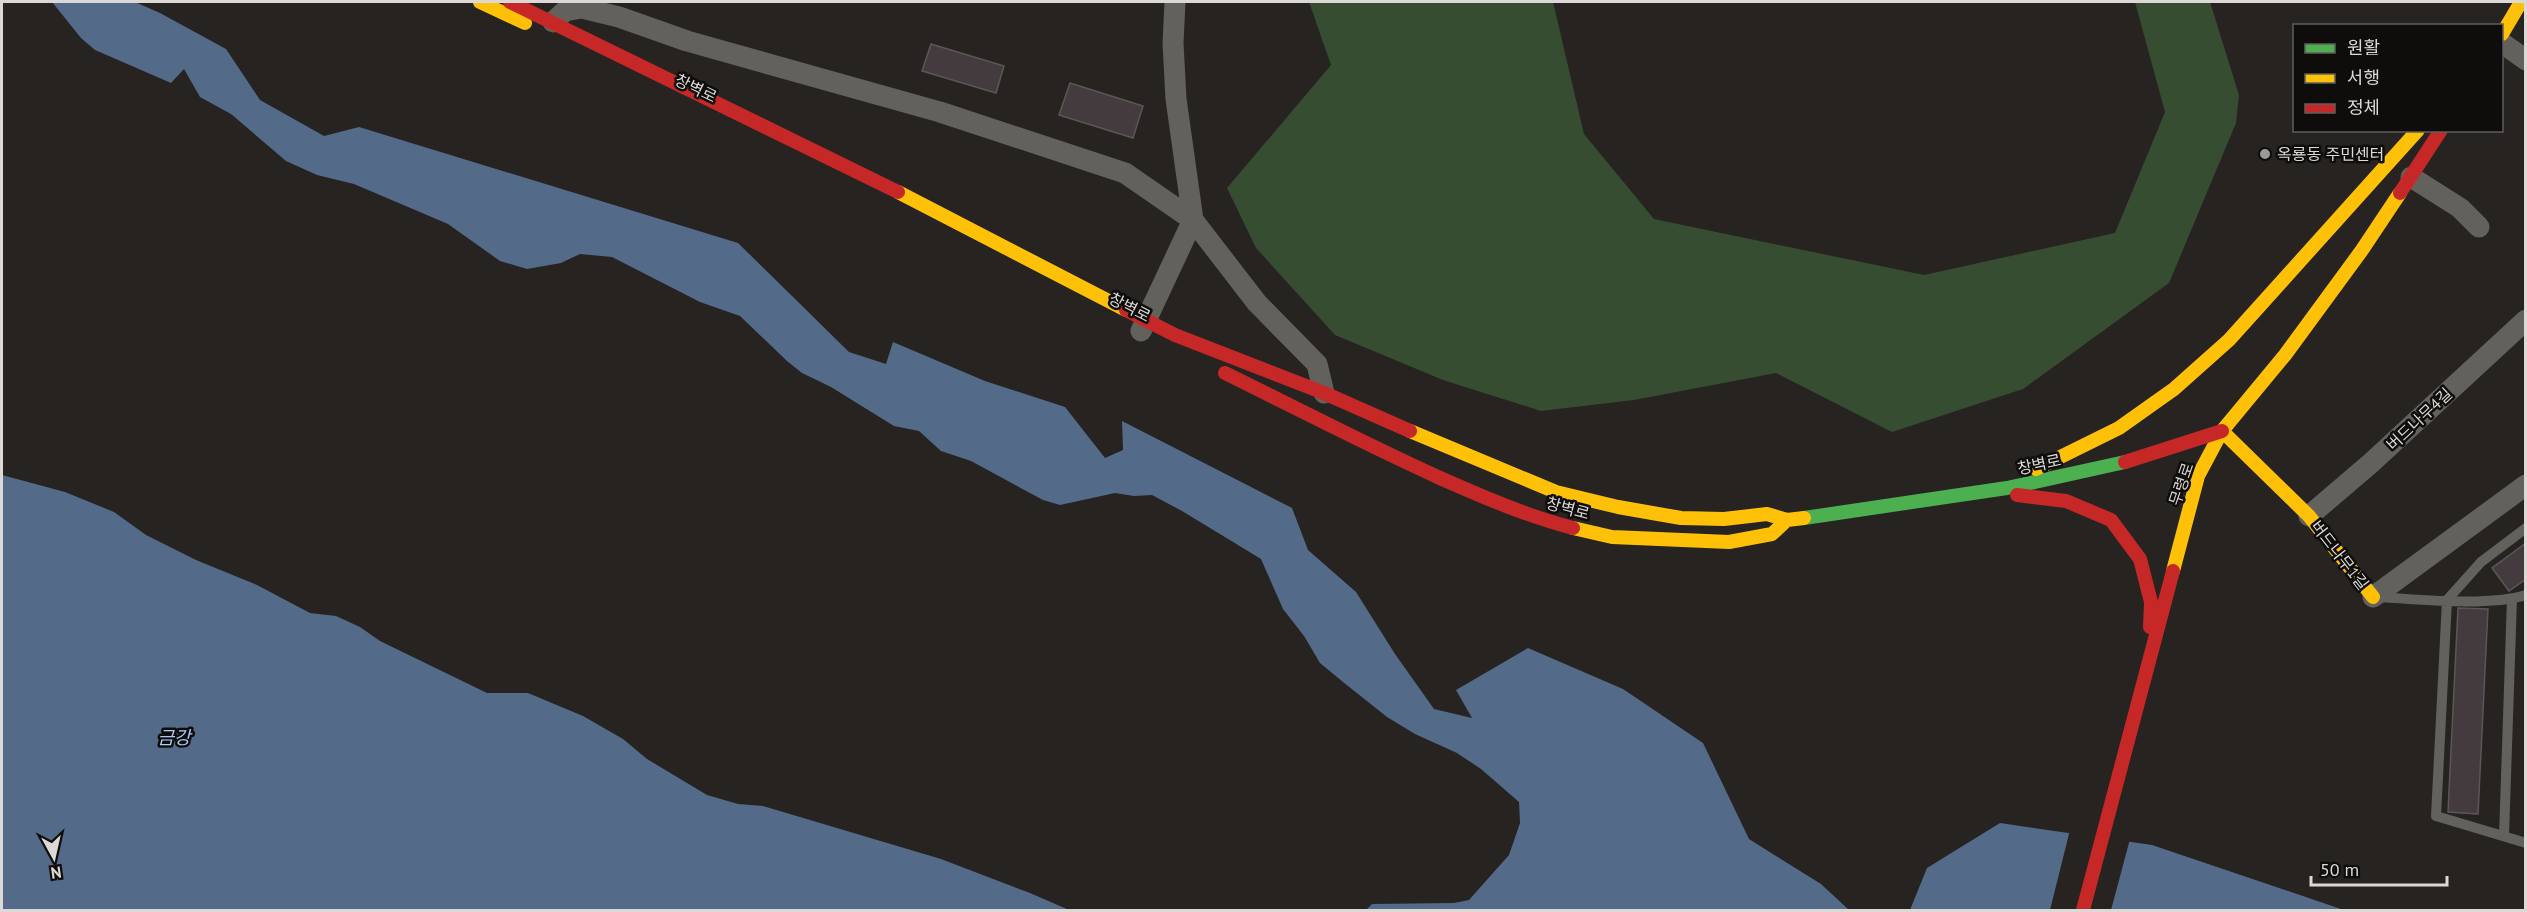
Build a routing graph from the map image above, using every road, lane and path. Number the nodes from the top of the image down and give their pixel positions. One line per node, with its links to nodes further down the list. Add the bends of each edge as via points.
1 (480, 2): 15 (main road, 창벽로)
2 (510, 2): 5 (main road, 창벽로)
3 (1175, 2): 12 (street, via 1176,99)
4 (2514, 4): 6 (main road)
5 (553, 22): 12 (street, via 565,11 582,8 940,112 1125,173); 15 (main road, 창벽로, via 850,168)
6 (2503, 32)
7 (2503, 45): 8 (street)
8 (2526, 60)
9 (2416, 132): 21 (main road, via 2229,340 2174,389 2119,428)
10 (2440, 132): 11 (main road, 무령로)
11 (2411, 177): 13 (street, via 2460,208); 19 (main road, 무령로, via 2292,346)
12 (1192, 220): 15 (street); 18 (street, via 1257,303 1317,364)
13 (2480, 227)
14 (2526, 320): 22 (street, 버드나무4길)
15 (1143, 326): 16 (main road, 창벽로); 18 (main road, 창벽로)
16 (1191, 357)
17 (1212, 367): 23 (main road, 창벽로, via 1405,462 1547,521 1612,537 1729,542 1772,534)
18 (1324, 393): 23 (main road, 창벽로, via 1556,492 1681,518 1767,514)
19 (2222, 431): 21 (main road, 창벽로, via 2177,448 2042,482); 22 (main road, 버드나무1길); 29 (main road, 무령로, via 2198,476)
20 (2526, 485): 26 (street, 버드나무1길)
21 (1985, 491): 23 (main road, 창벽로); 29 (main road, via 2066,501 2111,520 2140,559 2151,602)
22 (2309, 516): 26 (main road, 버드나무1길)
23 (1787, 520)
24 (2526, 528): 28 (lane, via 2481,562)
25 (2526, 595): 27 (lane)
26 (2373, 597): 28 (lane)
27 (2512, 599): 28 (lane); 30 (lane)
28 (2446, 600): 30 (lane, via 2436,816)
29 (2149, 660): 32 (main road, 무령로)
30 (2504, 836): 31 (lane)
31 (2526, 843)
32 (2083, 910)

